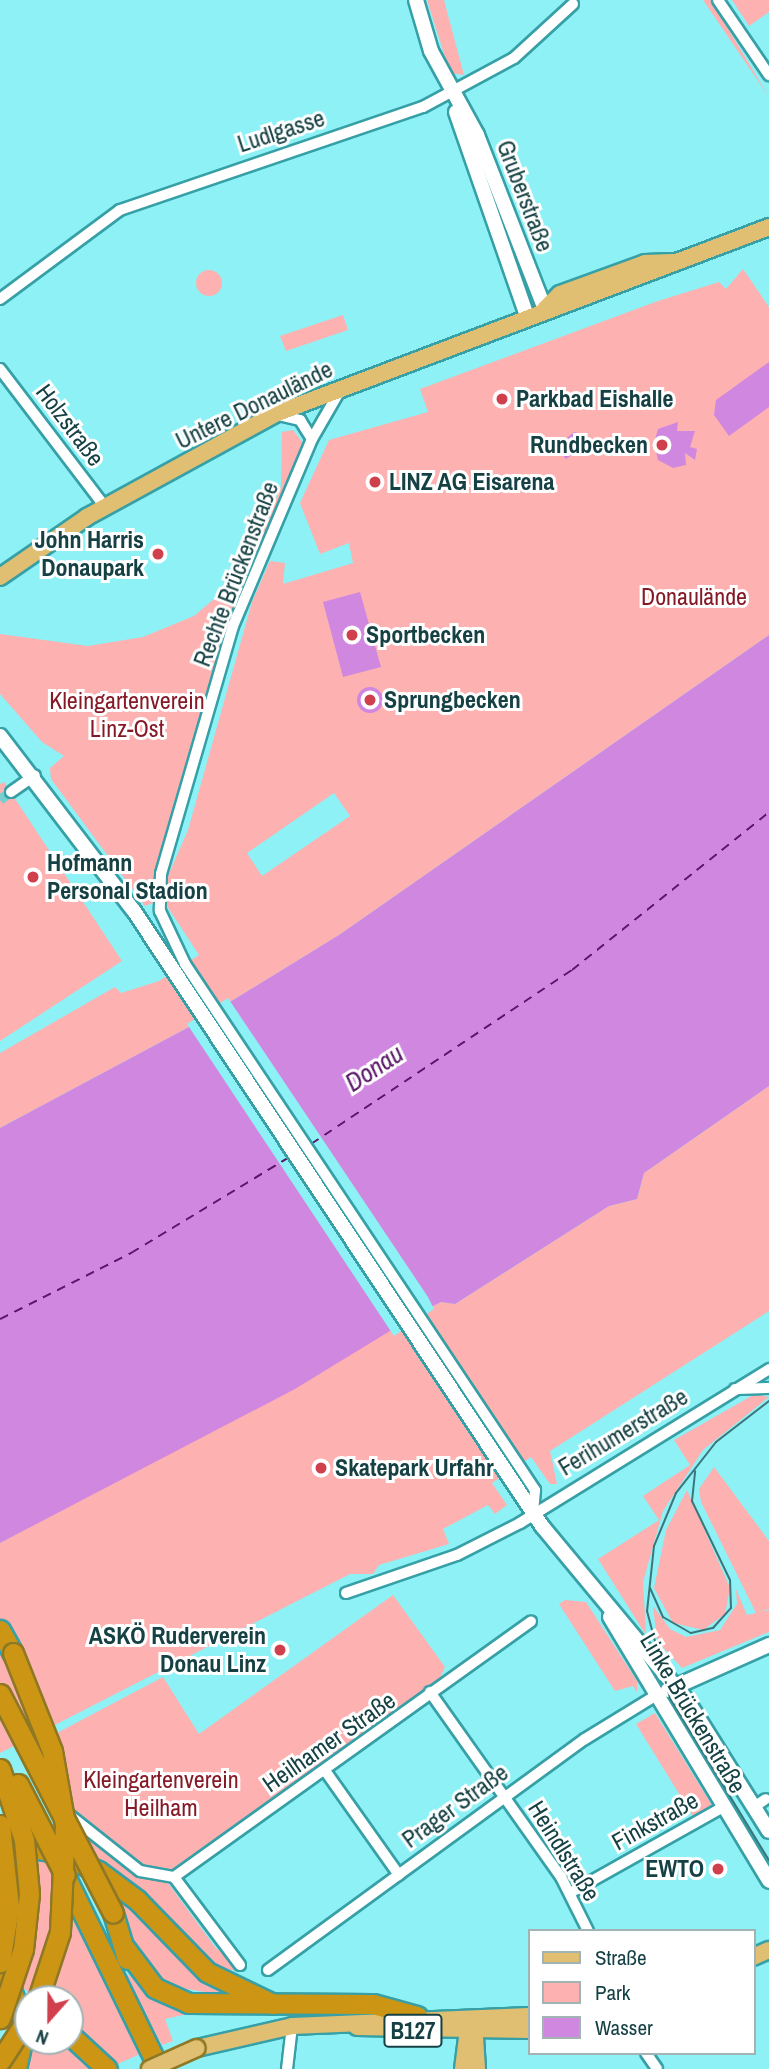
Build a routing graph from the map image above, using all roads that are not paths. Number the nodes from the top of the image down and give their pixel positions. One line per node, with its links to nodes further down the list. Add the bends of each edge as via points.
1 (416, 0): 5 (main road, Gruberstraße)
2 (718, 0): 4 (street)
3 (573, 4): 5 (street, Ludlgasse, via 534,44)
4 (769, 75)
5 (452, 98): 7 (street, Ludlgasse, via 131,204 80,234); 8 (main road, Gruberstraße, via 477,135); 9 (main road, Gruberstraße)
6 (769, 227): 8 (main road, Untere Donaulände, via 566,308)
7 (0, 299)
8 (545, 309): 9 (main road, Untere Donaulände)
9 (527, 316): 11 (main road, Untere Donaulände)
10 (0, 369): 14 (street, Holzstraße)
11 (343, 385): 12 (main road, Untere Donaulände); 13 (street, Rechte Brückenstraße)
12 (275, 414): 13 (street, via 300,421); 14 (main road, Untere Donaulände)
13 (312, 439): 19 (street, Rechte Brückenstraße, via 223,656 161,874 160,911)
14 (105, 507): 15 (main road, Untere Donaulände)
15 (0, 577)
16 (0, 736): 17 (main road, Linke Brückenstraße)
17 (35, 775): 18 (street); 19 (main road, Linke Brückenstraße)
18 (11, 792)
19 (180, 967): 23 (main road, Linke Brückenstraße, via 512,1470)
20 (769, 1369): 22 (street, Ferihumerstraße)
21 (769, 1388): 22 (street, Ferihumerstraße)
22 (735, 1389): 23 (street, Ferihumerstraße)
23 (533, 1513): 24 (street, Ferihumerstraße, via 457,1555); 25 (main road, Linke Brückenstraße)
24 (346, 1592)
25 (603, 1603): 29 (main road, Linke Brückenstraße); 32 (main road, Linke Brückenstraße)
26 (531, 1621): 30 (street, Heilhamer Straße)
27 (0, 1630): 52 (highway, bridge, via 45,1730 65,1825 60,1932)
28 (769, 1646): 29 (main road, Prager Straße)
29 (675, 1686): 32 (main road, Prager Straße); 40 (main road, Linke Brückenstraße, via 760,1803)
30 (430, 1692): 35 (street, Heilhamer Straße); 37 (street, Heindlstraße)
31 (0, 1694): 47 (highway, bridge, via 113,1913)
32 (656, 1696): 37 (street, Prager Straße); 38 (main road, Linke Brückenstraße)
33 (0, 1756): 67 (highway, bridge)
34 (0, 1769): 56 (highway, bridge, via 24,1840 29,1894 21,1959)
35 (326, 1772): 42 (street); 43 (street, Heilhamer Straße)
36 (46, 1794): 43 (street, via 131,1866)
37 (506, 1797): 42 (street, Prager Straße); 45 (street, Heindlstraße)
38 (723, 1807): 44 (main road, Linke Brückenstraße); 45 (street, Finkstraße)
39 (0, 1825): 49 (highway, bridge, via 9,1906)
40 (769, 1831)
41 (0, 1842): 53 (highway, via 54,1852 98,1871 145,1907 207,1972)
42 (399, 1875): 50 (street, Prager Straße)
43 (174, 1877): 48 (street)
44 (769, 1881)
45 (570, 1893): 46 (street, Heindlstraße)
46 (587, 1929)
47 (124, 1947): 53 (highway, via 149,1983 179,2001); 67 (highway)
48 (240, 1965)
49 (2, 1970): 51 (highway); 64 (highway, via 25,2028)
50 (268, 1970)
51 (16, 1985)
52 (43, 1985)
53 (273, 2004): 54 (highway, via 373,2004)
54 (417, 2016): 57 (main road, B127); 59 (main road, B127)
55 (528, 2016): 59 (main road, B127)
56 (0, 2018)
57 (345, 2024): 58 (main road, B127); 59 (main road, B127)
58 (292, 2026): 66 (main road, B127, bridge, via 197,2048); 68 (street)
59 (472, 2027): 60 (main road, B127); 69 (main road); 70 (main road)
60 (528, 2030)
61 (14, 2040): 63 (highway, bridge)
62 (84, 2048): 65 (highway)
63 (0, 2061)
64 (16, 2069)
65 (107, 2069)
66 (150, 2069)
67 (160, 2069)
68 (287, 2069)
69 (463, 2069)
70 (477, 2069)

